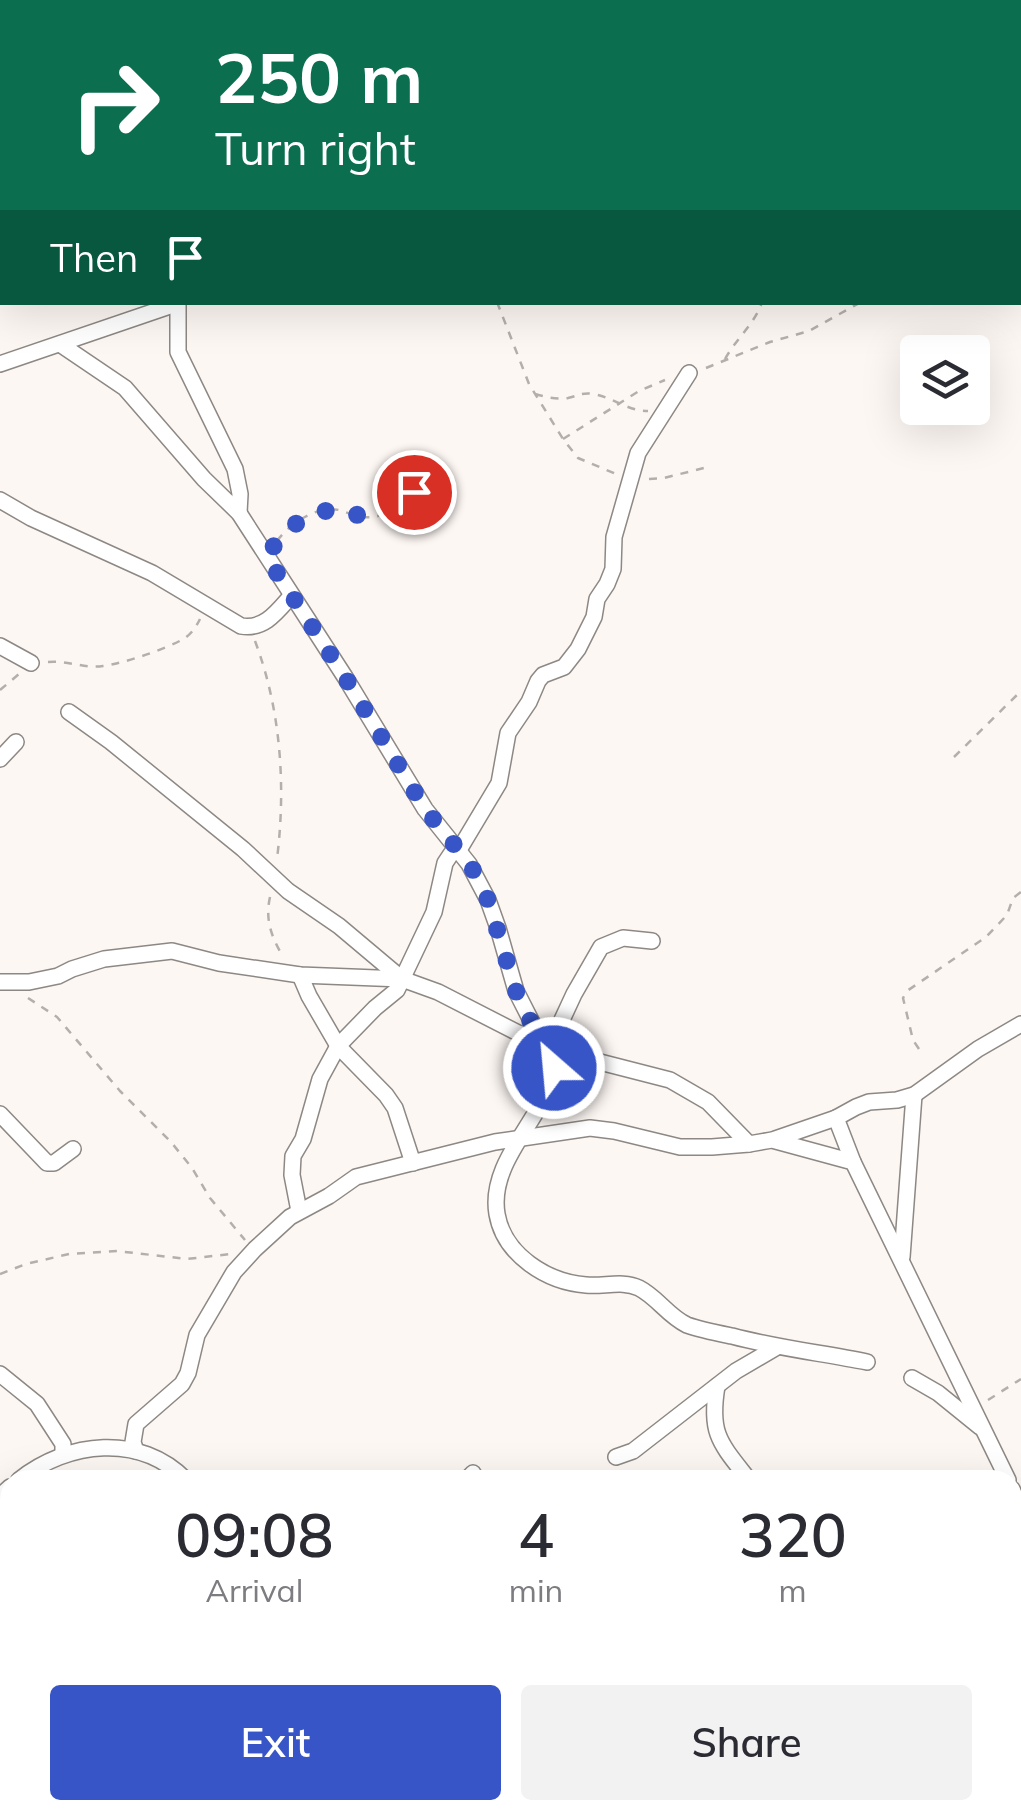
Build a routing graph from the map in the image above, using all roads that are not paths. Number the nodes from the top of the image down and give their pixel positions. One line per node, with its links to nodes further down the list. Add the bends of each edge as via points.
1 (167, 305): 3 (street)
2 (173, 305): 7 (street, via 178,352 235,469)
3 (60, 344): 4 (street); 7 (street, via 124,388)
4 (0, 364)
5 (689, 372): 14 (street, via 643,442 614,537 614,568 594,617 564,667 538,681 508,732 499,783)
6 (0, 500): 8 (street, via 152,573 232,622 264,624)
7 (239, 513): 8 (street)
8 (291, 596): 14 (street, via 425,809)
9 (0, 646): 10 (street)
10 (30, 663)
11 (69, 712): 17 (street)
12 (16, 742): 13 (street)
13 (0, 759)
14 (460, 850): 17 (street, via 444,862 434,912); 21 (street, via 488,900 516,991)
15 (652, 941): 21 (street, via 623,938 601,947)
16 (300, 975): 17 (street); 18 (street, via 172,951); 20 (street)
17 (402, 979): 20 (street); 21 (street)
18 (3, 983)
19 (1021, 1024): 22 (street)
20 (338, 1046): 30 (street, via 395,1108); 31 (street, via 294,1156)
21 (549, 1046): 25 (street, via 549,1087); 27 (street, via 670,1080 708,1102)
22 (914, 1095): 24 (street, via 868,1102); 32 (street)
23 (0, 1114): 28 (street, via 47,1162)
24 (836, 1118): 26 (street); 29 (street)
25 (519, 1138): 27 (street, via 590,1128 680,1146); 30 (street); 33 (street, via 503,1172 497,1213 522,1259 567,1282 636,1286 688,1324)
26 (772, 1140): 27 (street); 29 (street)
27 (750, 1144)
28 (73, 1149)
29 (853, 1162): 32 (street)
30 (414, 1163): 31 (street, via 356,1176)
31 (299, 1211): 39 (street, via 234,1272 197,1335 182,1384 136,1424)
32 (902, 1260): 38 (street)
33 (778, 1347): 34 (street); 37 (street)
34 (867, 1362)
35 (0, 1374): 40 (street, via 36,1404)
36 (912, 1378): 38 (street)
37 (717, 1386): 41 (street, via 633,1452); 44 (street, via 716,1434)
38 (983, 1430): 45 (street)
39 (136, 1451): 40 (street, via 103,1446); 43 (street)
40 (64, 1454): 42 (street)
41 (616, 1457)
42 (32, 1470)
43 (175, 1470)
44 (742, 1470)
45 (1003, 1470)

